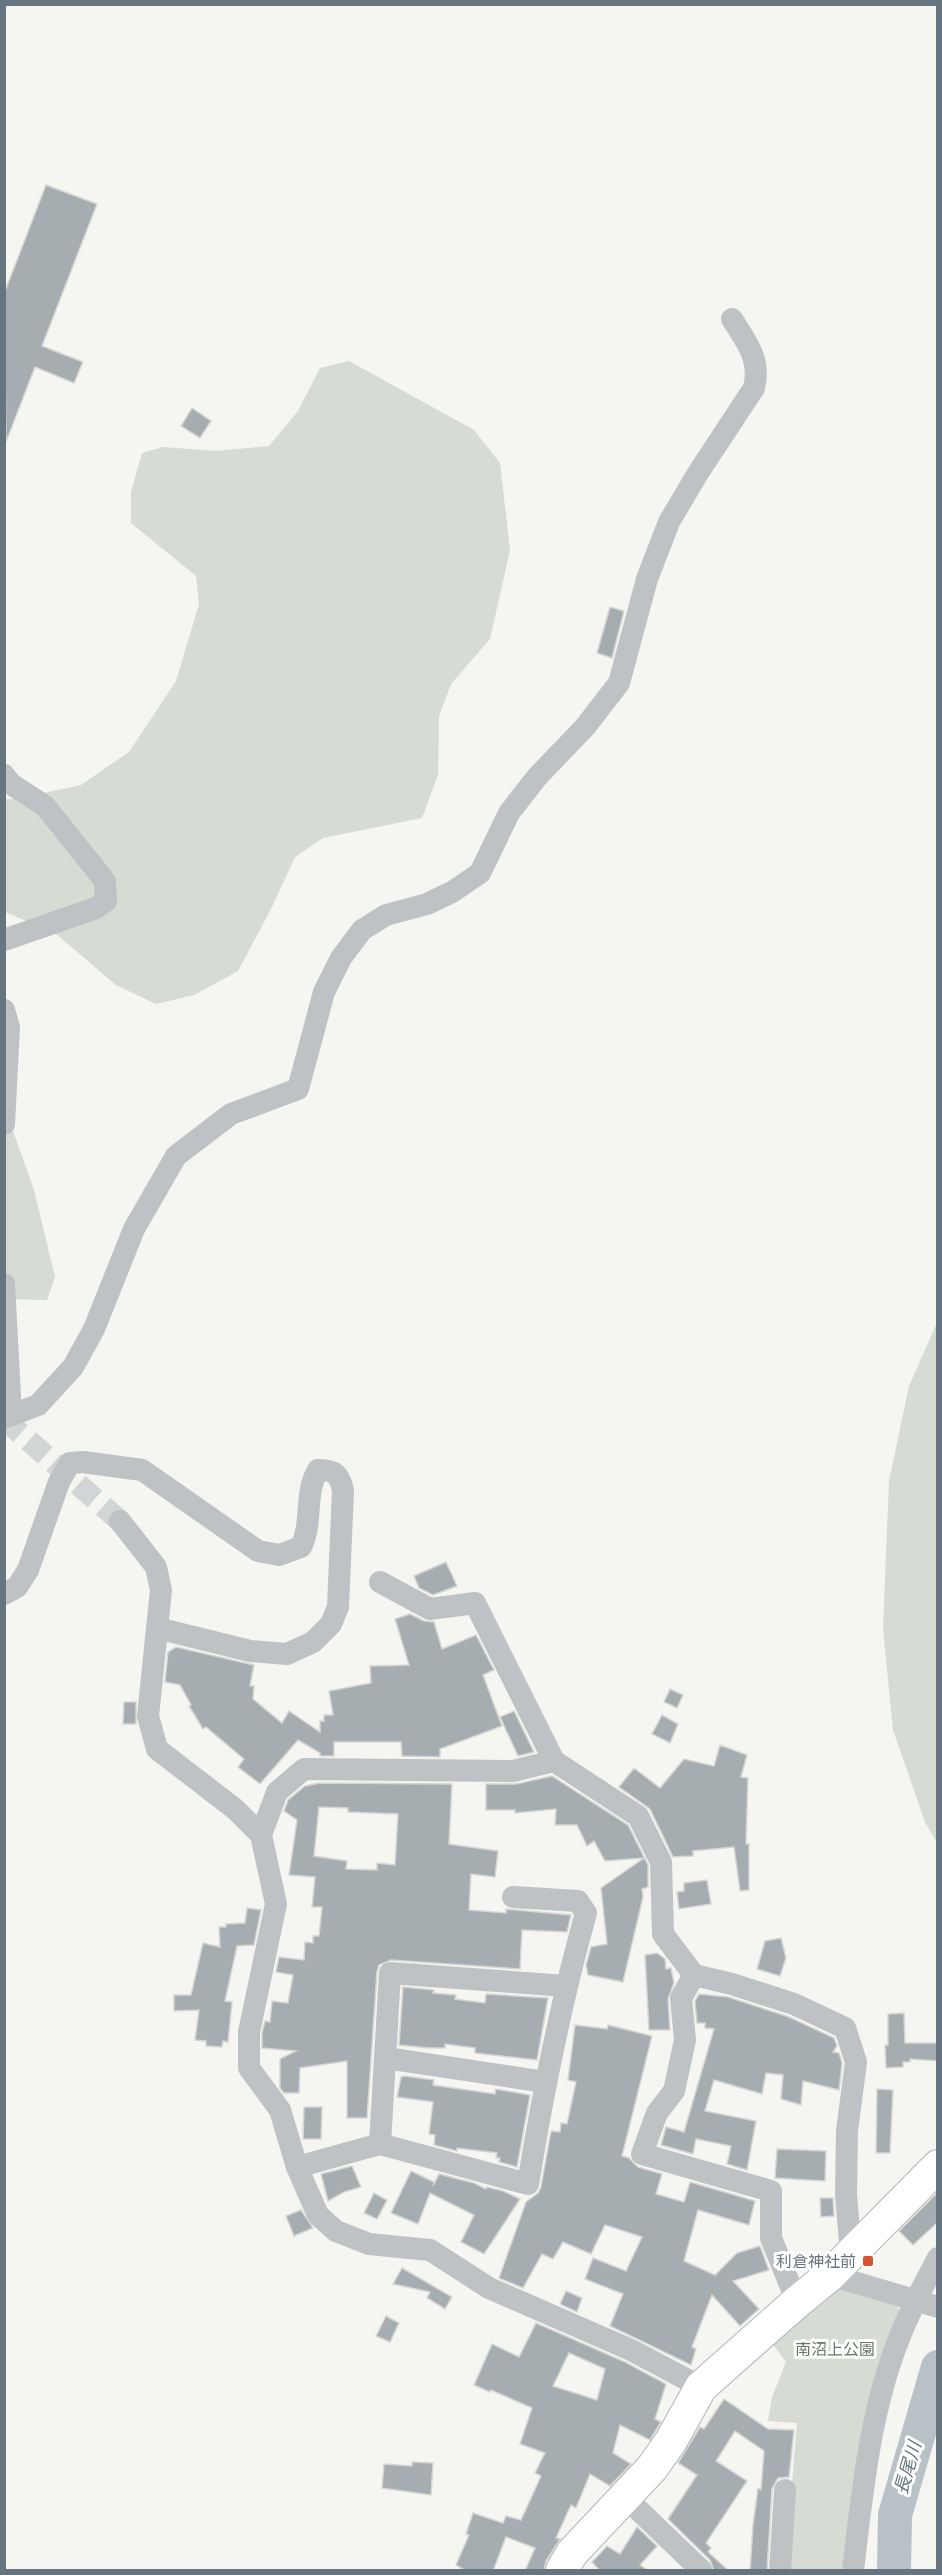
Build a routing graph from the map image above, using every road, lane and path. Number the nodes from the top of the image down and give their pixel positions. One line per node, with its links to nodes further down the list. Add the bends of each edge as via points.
1 (732, 319): 7 (street, via 753,353 758,373 754,388 669,522 647,579 619,682 509,813 480,873 452,892 427,904 386,915 362,930 341,958 324,992 298,1089 231,1114 176,1155 134,1228 94,1329 73,1367 38,1405)
2 (4, 775): 3 (street, via 45,806 105,881 106,901)
3 (4, 940)
4 (4, 1010): 5 (street, via 9,1027)
5 (4, 1124)
6 (4, 1284): 7 (street)
7 (8, 1416)
8 (120, 1521): 11 (street, via 156,1567 161,1590)
9 (380, 1582): 12 (street, via 430,1609 475,1603)
10 (4, 1594): 11 (street, via 17,1587 28,1570 59,1482 70,1463 142,1470 258,1551 279,1555 301,1548 307,1535 312,1480 318,1470 339,1475 344,1490 338,1607 331,1624 313,1642 286,1654 250,1651)
11 (158, 1628): 13 (street, via 148,1716 157,1749 235,1809)
12 (554, 1761): 13 (street, via 513,1771 304,1769 277,1792); 15 (street, via 638,1816 661,1862 663,1934)
13 (261, 1835): 21 (street, via 276,1904 249,2032 249,2068 280,2110)
14 (513, 1897): 16 (street, via 578,1901 586,1913)
15 (694, 1975): 23 (street, via 794,2004 845,2028 856,2062 847,2131); 24 (street, via 681,1998 685,2040 674,2091 657,2113 642,2154 771,2191 771,2238)
16 (566, 1986): 17 (street, via 390,1973); 18 (street)
17 (386, 2058): 18 (street); 19 (street)
18 (545, 2082): 19 (street, via 528,2184)
19 (380, 2144): 21 (street)
20 (938, 2166): 23 (street)
21 (297, 2167): 26 (street, via 318,2216 336,2231 369,2244 430,2250 489,2288 631,2350)
22 (938, 2258): 25 (street)
23 (841, 2265): 24 (street); 25 (street)
24 (796, 2302): 26 (street)
25 (927, 2303): 32 (street, via 895,2349 882,2389 865,2471)
26 (701, 2387): 28 (street, via 671,2441)
27 (785, 2490): 31 (street)
28 (626, 2498): 29 (street, via 572,2553); 30 (street)
29 (562, 2571)
30 (701, 2571)
31 (780, 2571)
32 (853, 2571)

